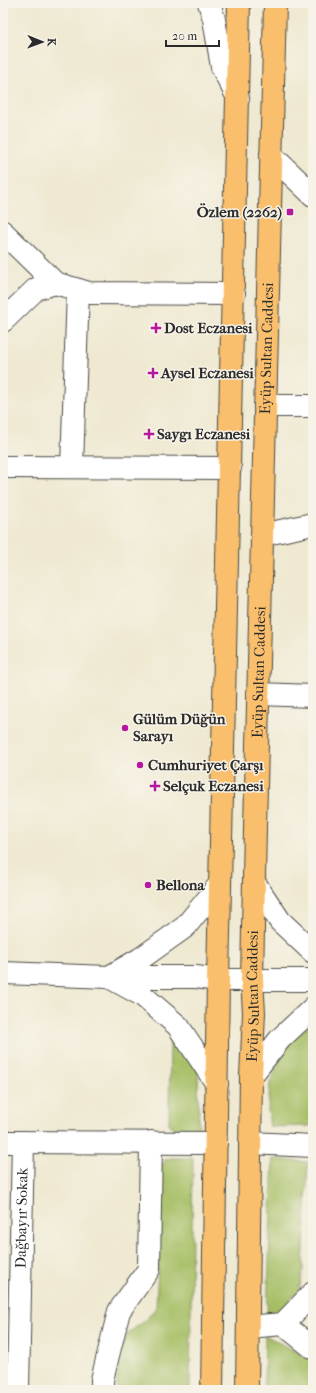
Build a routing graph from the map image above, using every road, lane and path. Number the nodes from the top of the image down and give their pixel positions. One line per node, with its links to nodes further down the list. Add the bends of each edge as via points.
1 (209, 3): 6 (street, via 222,66)
2 (239, 3): 6 (main road)
3 (275, 3): 5 (main road, Eyüp Sultan Caddesi)
4 (287, 3): 5 (street)
5 (274, 32): 7 (main road, Eyüp Sultan Caddesi)
6 (238, 98): 12 (main road)
7 (271, 155): 8 (street); 14 (main road, Eyüp Sultan Caddesi)
8 (313, 195)
9 (3, 232): 10 (street)
10 (55, 283): 11 (street); 13 (street, via 36,289)
11 (78, 290): 12 (street, via 89,293); 17 (street)
12 (234, 294): 18 (main road)
13 (3, 321)
14 (265, 406): 15 (street); 20 (main road, Eyüp Sultan Caddesi)
15 (313, 406)
16 (3, 467): 17 (street)
17 (72, 467): 18 (street)
18 (230, 468): 24 (main road)
19 (313, 524): 20 (street)
20 (262, 535): 21 (main road, Eyüp Sultan Caddesi)
21 (258, 694): 22 (street); 23 (main road, Eyüp Sultan Caddesi)
22 (313, 696)
23 (254, 882): 25 (street, via 280,921); 29 (main road, Eyüp Sultan Caddesi)
24 (220, 884): 27 (street, via 185,927 140,959); 28 (main road)
25 (313, 952)
26 (3, 973): 27 (street)
27 (110, 976): 28 (street, via 196,977); 33 (street, via 142,995 178,1026)
28 (218, 980): 29 (street); 33 (main road)
29 (252, 980): 30 (street); 32 (main road, Eyüp Sultan Caddesi, via 254,1013)
30 (313, 980)
31 (313, 1008): 32 (street, via 280,1039)
32 (251, 1076): 37 (main road, Eyüp Sultan Caddesi)
33 (217, 1084): 36 (main road)
34 (13, 1142): 35 (street); 43 (street, Dağbayır Sokak)
35 (151, 1142): 36 (street); 44 (street, via 149,1269 119,1311 102,1380)
36 (216, 1143): 45 (main road)
37 (250, 1143): 38 (street); 41 (main road, Eyüp Sultan Caddesi)
38 (313, 1146)
39 (313, 1293): 40 (street)
40 (282, 1324): 41 (street); 42 (street)
41 (248, 1327): 46 (main road, Eyüp Sultan Caddesi)
42 (313, 1348)
43 (18, 1390)
44 (102, 1390)
45 (212, 1390)
46 (247, 1390)

